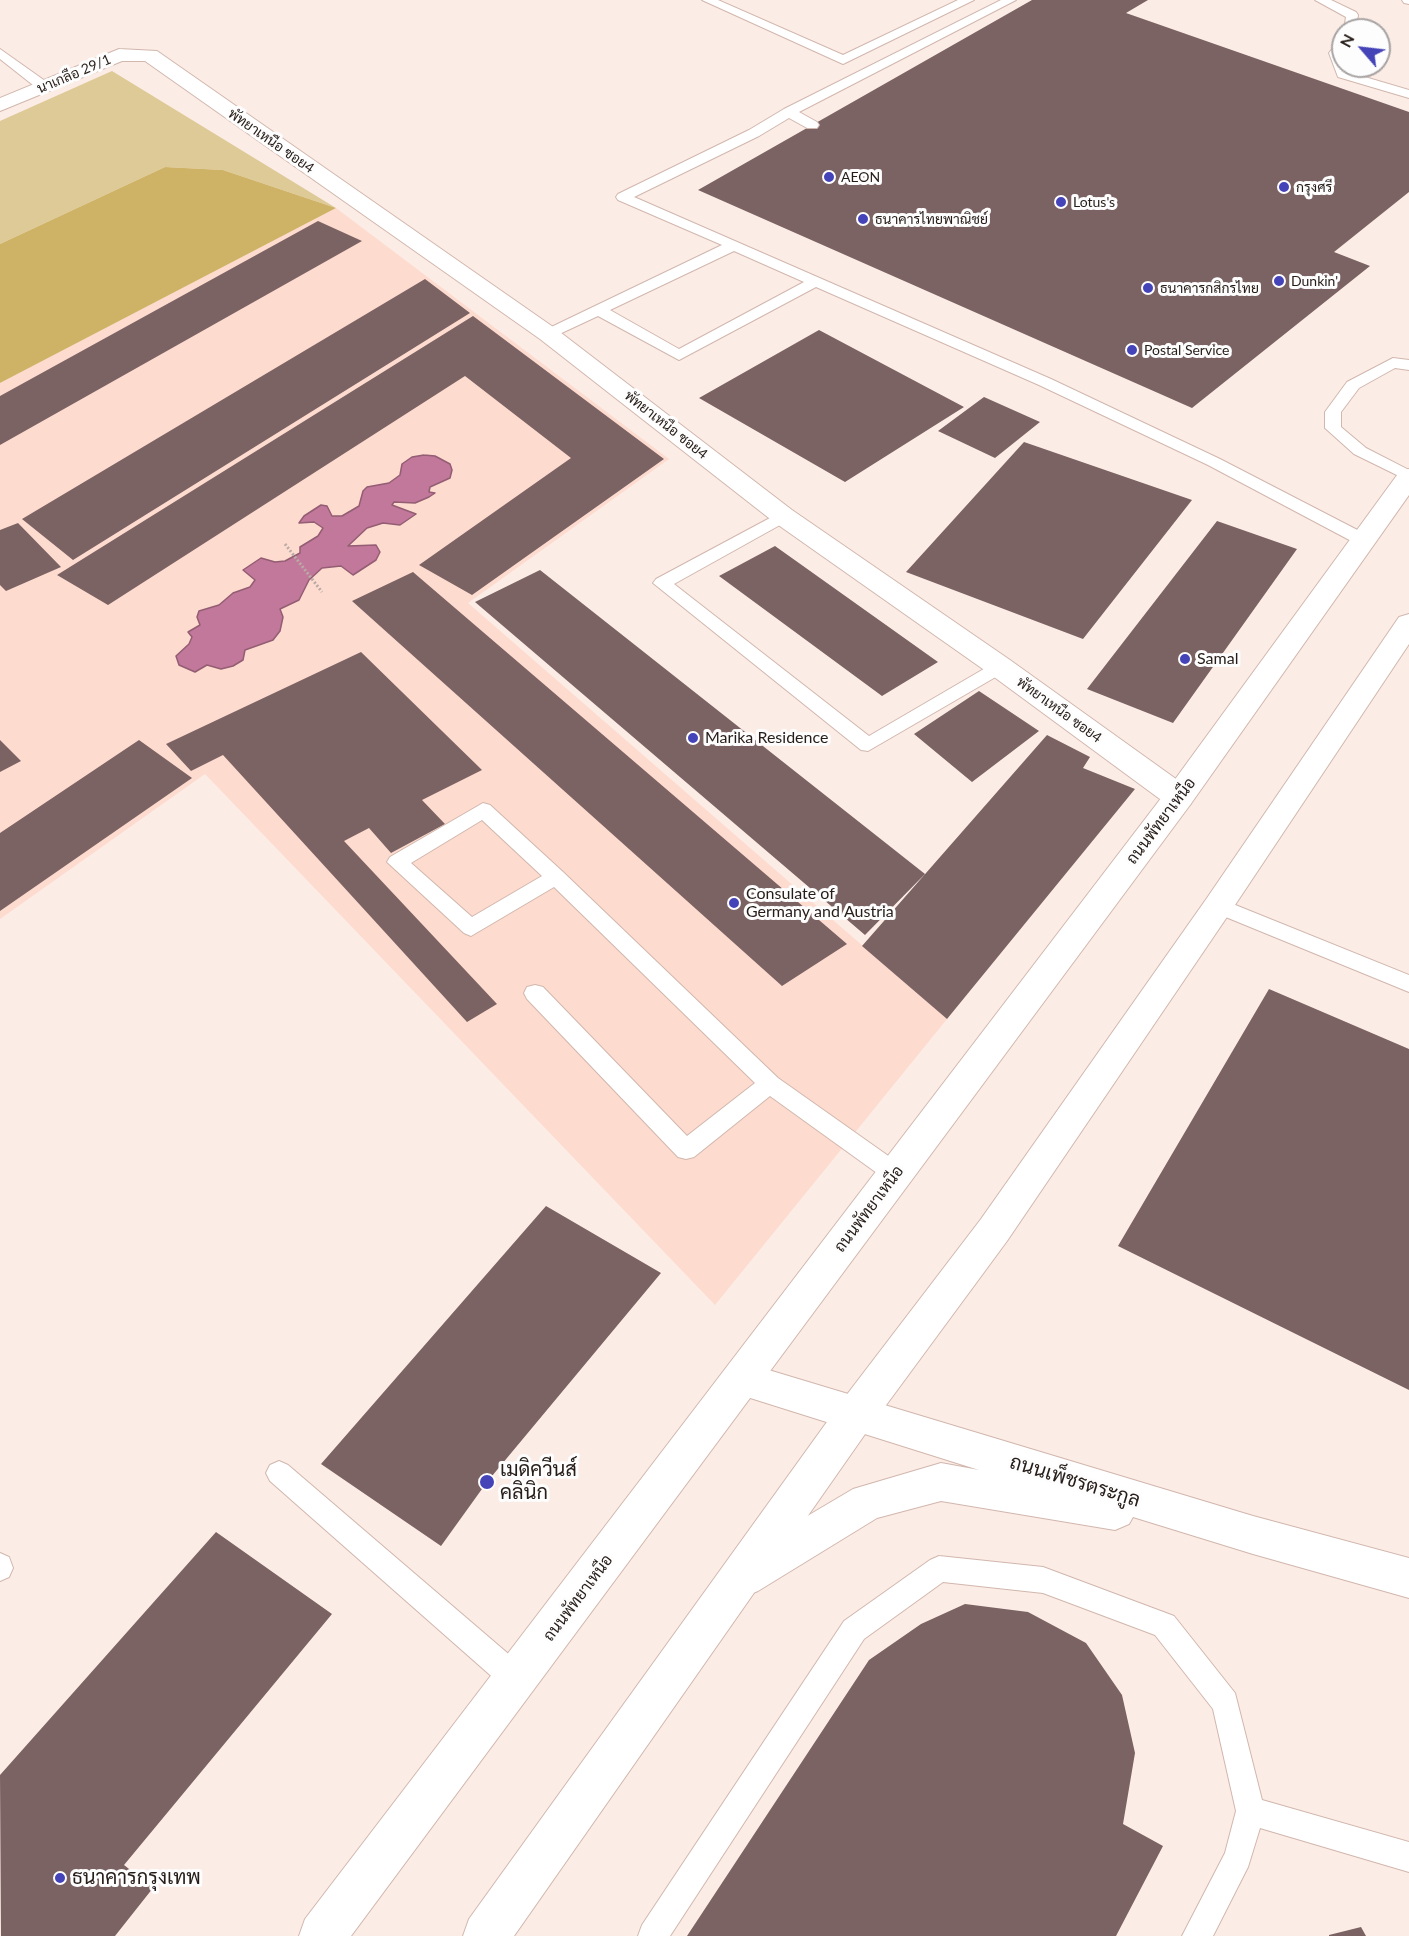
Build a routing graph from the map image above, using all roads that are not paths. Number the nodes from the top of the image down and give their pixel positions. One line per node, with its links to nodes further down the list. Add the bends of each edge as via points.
1 (708, 0): 2 (lane, via 843,60)
2 (968, 0)
3 (1010, 0): 12 (lane)
4 (1321, 0): 5 (lane)
5 (1352, 18)
6 (0, 53): 9 (lane)
7 (150, 56): 9 (main road, นาเกลือ 29/1, via 119,55); 17 (main road, พัทยาเหนือ ซอย4)
8 (1356, 78): 10 (lane)
9 (44, 86): 11 (main road, นาเกลือ 29/1)
10 (1409, 94)
11 (0, 105)
12 (789, 112): 13 (lane); 14 (lane, via 623,196)
13 (812, 125)
14 (732, 246): 15 (lane); 16 (lane)
15 (814, 282): 16 (lane, via 679,355); 21 (lane, via 1045,382 1214,462)
16 (599, 310): 17 (lane)
17 (548, 334): 20 (main road, พัทยาเหนือ ซอย4)
18 (1409, 365): 19 (lane, via 1393,363 1353,385 1333,412 1333,428 1359,452)
19 (1409, 476): 21 (main road, ถนนพัทยาเหนือ)
20 (783, 516): 23 (main road, พัทยาเหนือ ซอย4); 23 (lane, via 662,583 868,745)
21 (1363, 540): 24 (main road, ถนนพัทยาเหนือ)
22 (1409, 623): 26 (main road)
23 (1000, 668): 24 (main road, พัทยาเหนือ ซอย4)
24 (1179, 797): 30 (main road, ถนนพัทยาเหนือ)
25 (556, 877): 25 (lane, via 483,810 397,862 471,928); 29 (lane)
26 (1218, 906): 27 (lane); 32 (main road, via 994,1230)
27 (1409, 984)
28 (535, 993): 29 (lane, via 686,1150)
29 (770, 1084): 30 (lane)
30 (896, 1174): 31 (main road, ถนนพัทยาเหนือ)
31 (742, 1379): 32 (main road, ถนนเพ็ชรตระกูล); 37 (main road, ถนนพัทยาเหนือ)
32 (856, 1414): 34 (main road, ถนนเพ็ชรตระกูล); 36 (main road)
33 (279, 1473): 37 (lane)
34 (1253, 1535): 35 (main road, ถนนเพ็ชรตระกูล); 36 (main road, via 940,1482 867,1502)
35 (1409, 1578)
36 (737, 1580): 41 (main road)
37 (516, 1678): 40 (main road, ถนนพัทยาเหนือ)
38 (1250, 1811): 39 (lane); 42 (lane, via 1225,1703 1164,1625 1043,1580 939,1569 854,1630); 43 (lane, via 1238,1857)
39 (1409, 1857)
40 (322, 1936)
41 (486, 1936)
42 (653, 1936)
43 (1197, 1936)

